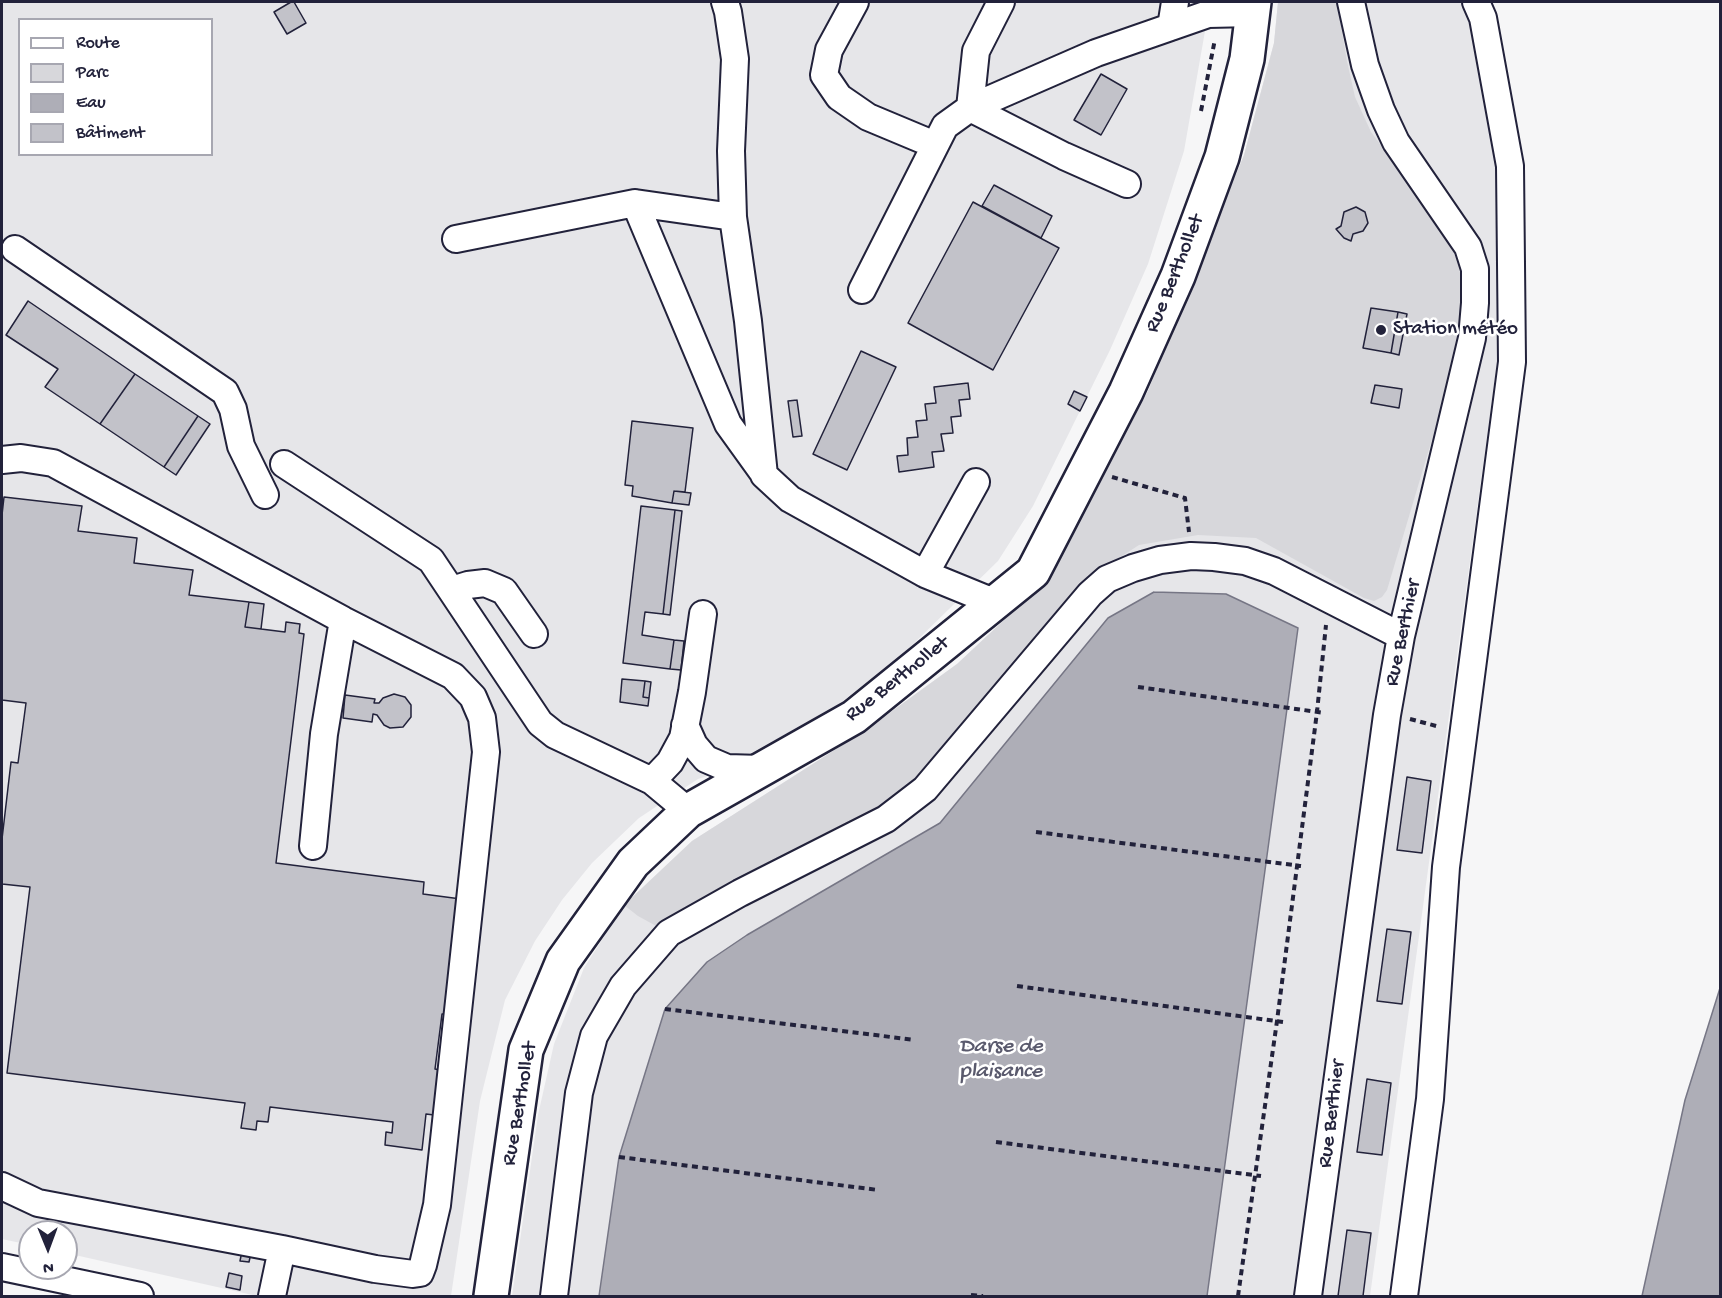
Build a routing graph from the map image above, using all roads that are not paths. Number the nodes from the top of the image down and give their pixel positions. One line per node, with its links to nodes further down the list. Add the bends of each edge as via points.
1 (725, 2): 13 (street, via 735,59)
2 (855, 2): 10 (street, via 829,50 824,75 839,97 868,117)
3 (1001, 2): 9 (street, via 976,51)
4 (1175, 2): 8 (street)
5 (1351, 2): 28 (street, Rue Berthier, via 1365,65 1381,110 1396,141 1468,247 1475,269 1472,338)
6 (1476, 2): 42 (street, via 1483,18 1510,166 1512,362 1446,867 1430,1099)
7 (1253, 8): 8 (street, via 1208,14); 24 (main road, Rue Berthollet, via 1247,59 1222,157 1178,276 1126,392 1033,572)
8 (1172, 27): 9 (street, via 1096,53)
9 (970, 108): 10 (street, via 945,126); 11 (street)
10 (935, 145): 16 (street)
11 (1127, 184)
12 (635, 203): 13 (street); 14 (street); 19 (street, via 728,424)
13 (733, 217): 19 (street)
14 (456, 239)
15 (15, 249): 21 (street, via 225,392 233,408 241,446)
16 (862, 290)
17 (2, 460): 26 (street, via 21,458 53,463)
18 (284, 464): 23 (street, via 431,560)
19 (764, 475): 22 (street, via 790,499)
20 (976, 482): 22 (street)
21 (265, 495)
22 (925, 574): 24 (street)
23 (452, 590): 27 (street, via 485,584 504,591); 31 (street, via 540,723 555,735)
24 (996, 603): 30 (main road, Rue Berthollet, via 854,717)
25 (703, 614): 29 (street)
26 (343, 620): 33 (street, via 324,734); 35 (street, via 453,676 473,697 482,718 485,760 437,1205 423,1265 420,1272 412,1274)
27 (534, 634)
28 (1401, 636): 40 (street, via 1274,571 1245,561 1191,556 1160,560 1107,579 1090,594 925,789 885,819 669,933 623,987 594,1036 579,1093); 41 (street, Rue Berthier)
29 (685, 725): 30 (street, via 706,759 727,768); 31 (street, via 683,738 670,762)
30 (762, 769): 32 (main road, Rue Berthollet)
31 (652, 781): 32 (street)
32 (688, 811): 39 (main road, Rue Berthollet, via 633,863 563,961 526,1050)
33 (313, 846)
34 (2, 1186): 35 (street, via 38,1203)
35 (282, 1249): 38 (street)
36 (2, 1267): 37 (street)
37 (140, 1296)
38 (273, 1296)
39 (491, 1296)
40 (554, 1296)
41 (1308, 1296)
42 (1404, 1296)

